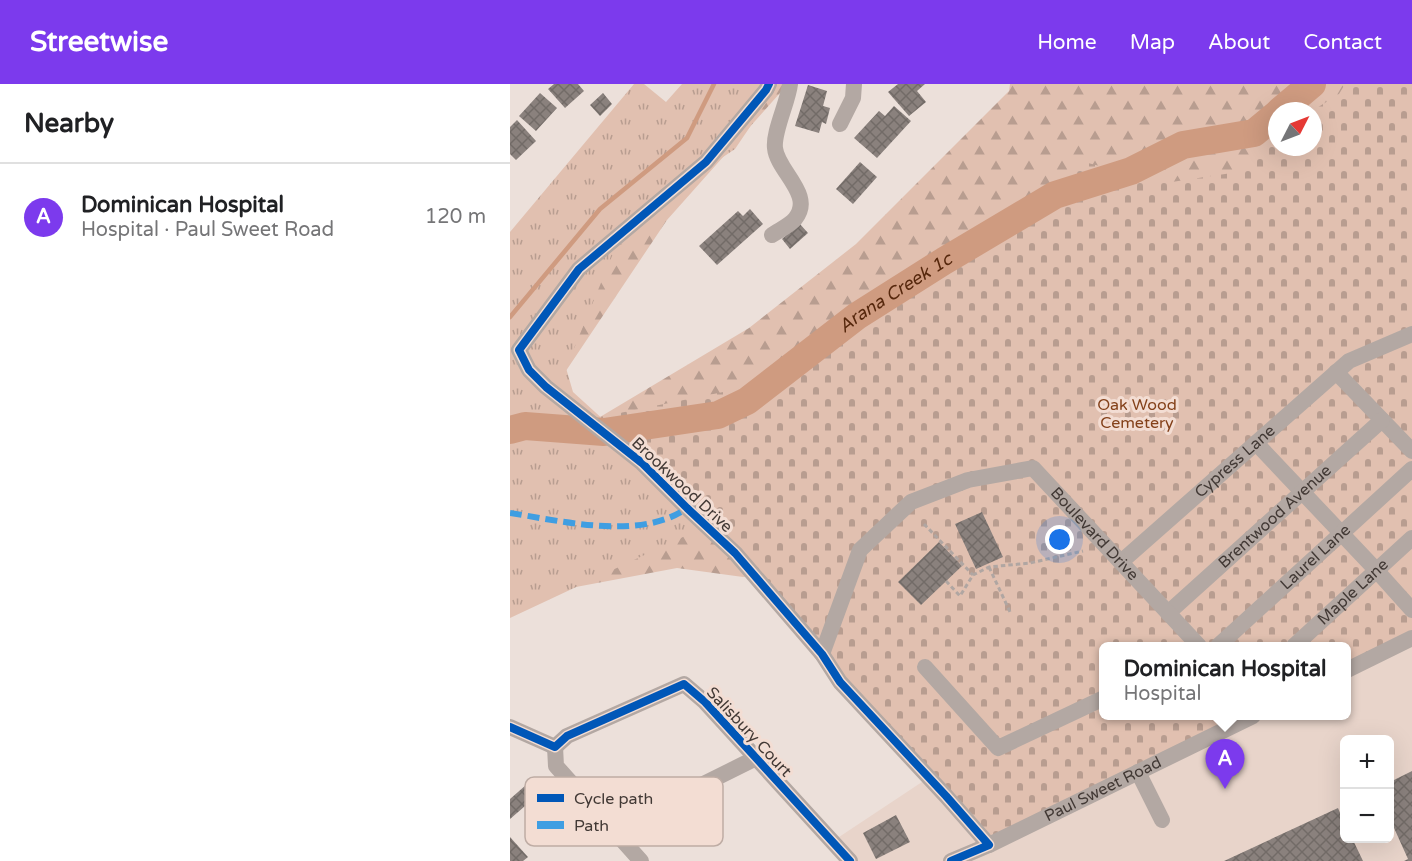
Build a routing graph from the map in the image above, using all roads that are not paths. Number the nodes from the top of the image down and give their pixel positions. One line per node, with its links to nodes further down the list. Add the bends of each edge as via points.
1 (769, 84): 23 (street, Brookwood Drive, via 706,162 579,269 519,350 529,370 546,387 642,463 735,553)
2 (790, 84): 5 (street, via 774,144 776,155 800,195 801,208 795,219)
3 (854, 84): 4 (street, via 853,98)
4 (840, 124)
5 (772, 236)
6 (1412, 334): 7 (street, Cypress Lane)
7 (1343, 367): 8 (street); 9 (street, Cypress Lane)
8 (1382, 420): 10 (street); 12 (street, Brentwood Avenue)
9 (1256, 443): 12 (street); 15 (street, Cypress Lane)
10 (1412, 451)
11 (1412, 469): 13 (street, Laurel Lane)
12 (1302, 492): 13 (street); 18 (street, Brentwood Avenue)
13 (1341, 533): 16 (street); 21 (street, Laurel Lane)
14 (1412, 538): 16 (street, Maple Lane)
15 (1121, 562): 18 (street, Boulevard Drive); 23 (street, Boulevard Drive, via 1033,468 968,480 911,502 860,550)
16 (1377, 570): 17 (street); 22 (street, Maple Lane)
17 (1412, 610)
18 (1168, 613): 20 (street, Boulevard Drive)
19 (1412, 638): 25 (street)
20 (1195, 642)
21 (1222, 642)
22 (1298, 642)
23 (822, 654): 35 (street, Brookwood Drive, via 840,682)
24 (925, 667): 26 (street, via 998,748)
25 (1351, 668)
26 (1099, 700)
27 (1245, 720): 31 (street, Paul Sweet Road)
28 (510, 727): 29 (street)
29 (555, 747): 30 (street, Salisbury Court, via 567,736 684,684); 32 (street, via 556,766)
30 (756, 758): 33 (street); 38 (street, Salisbury Court)
31 (1138, 772): 34 (street); 35 (street, Paul Sweet Road)
32 (566, 777)
33 (718, 777)
34 (1162, 820)
35 (989, 845): 39 (street, Paul Sweet Road)
36 (628, 846): 37 (street)
37 (641, 861)
38 (850, 861)
39 (951, 861)

